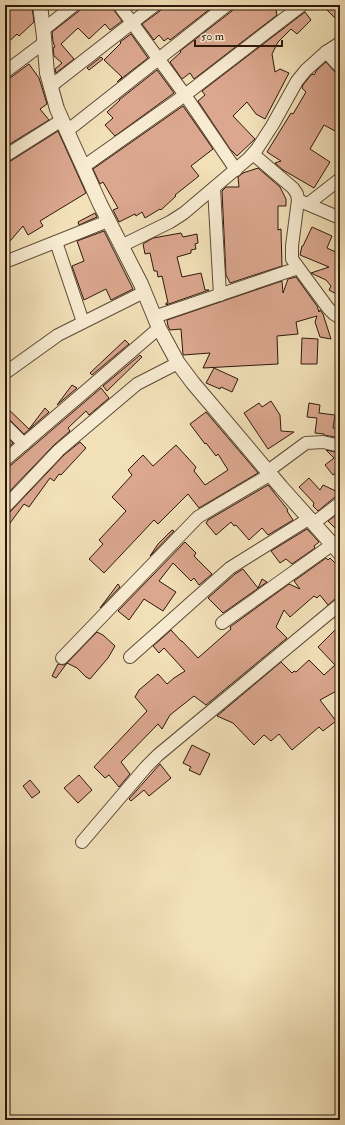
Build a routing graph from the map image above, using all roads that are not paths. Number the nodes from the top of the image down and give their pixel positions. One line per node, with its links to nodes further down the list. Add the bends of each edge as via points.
1 (40, 5): 8 (street)
2 (74, 5): 8 (street)
3 (119, 5): 7 (street)
4 (155, 5): 7 (street)
5 (227, 5): 11 (street)
6 (302, 5): 15 (street)
7 (132, 23): 11 (street); 14 (street)
8 (44, 36): 13 (street); 14 (street, via 47,73)
9 (340, 43): 10 (street)
10 (326, 52): 12 (street); 17 (street, via 297,81)
11 (159, 59): 15 (street); 16 (street)
12 (340, 67)
13 (5, 72)
14 (51, 86): 16 (street)
15 (185, 95): 19 (street); 20 (street)
16 (64, 125): 18 (street); 19 (street)
17 (253, 154): 20 (street); 23 (street, via 293,188)
18 (5, 156)
19 (83, 167): 25 (street)
20 (236, 170): 22 (street)
21 (340, 179): 23 (street)
22 (214, 188): 27 (street, via 170,222); 31 (street)
23 (303, 202): 24 (street); 29 (street, via 292,254)
24 (340, 218)
25 (108, 221): 26 (street); 27 (street)
26 (56, 242): 28 (street); 33 (street)
27 (121, 246): 30 (street)
28 (5, 262)
29 (298, 268): 31 (street); 32 (street, via 328,308)
30 (144, 292): 33 (street); 34 (street)
31 (220, 295): 34 (street)
32 (338, 312)
33 (84, 322): 36 (street, via 58,335)
34 (156, 323): 35 (street); 38 (street)
35 (178, 363): 41 (street); 43 (street, via 137,384 59,450)
36 (5, 373)
37 (5, 425): 38 (street)
38 (24, 444): 40 (street)
39 (340, 446): 41 (street, via 323,442 306,443)
40 (5, 460)
41 (269, 472): 44 (street); 49 (street, via 198,517)
42 (340, 503): 44 (street)
43 (5, 507)
44 (312, 521): 45 (street); 48 (street, via 230,568)
45 (338, 550): 47 (street)
46 (340, 604): 50 (street, via 146,767)
47 (222, 623)
48 (130, 657)
49 (62, 658)
50 (82, 842)

